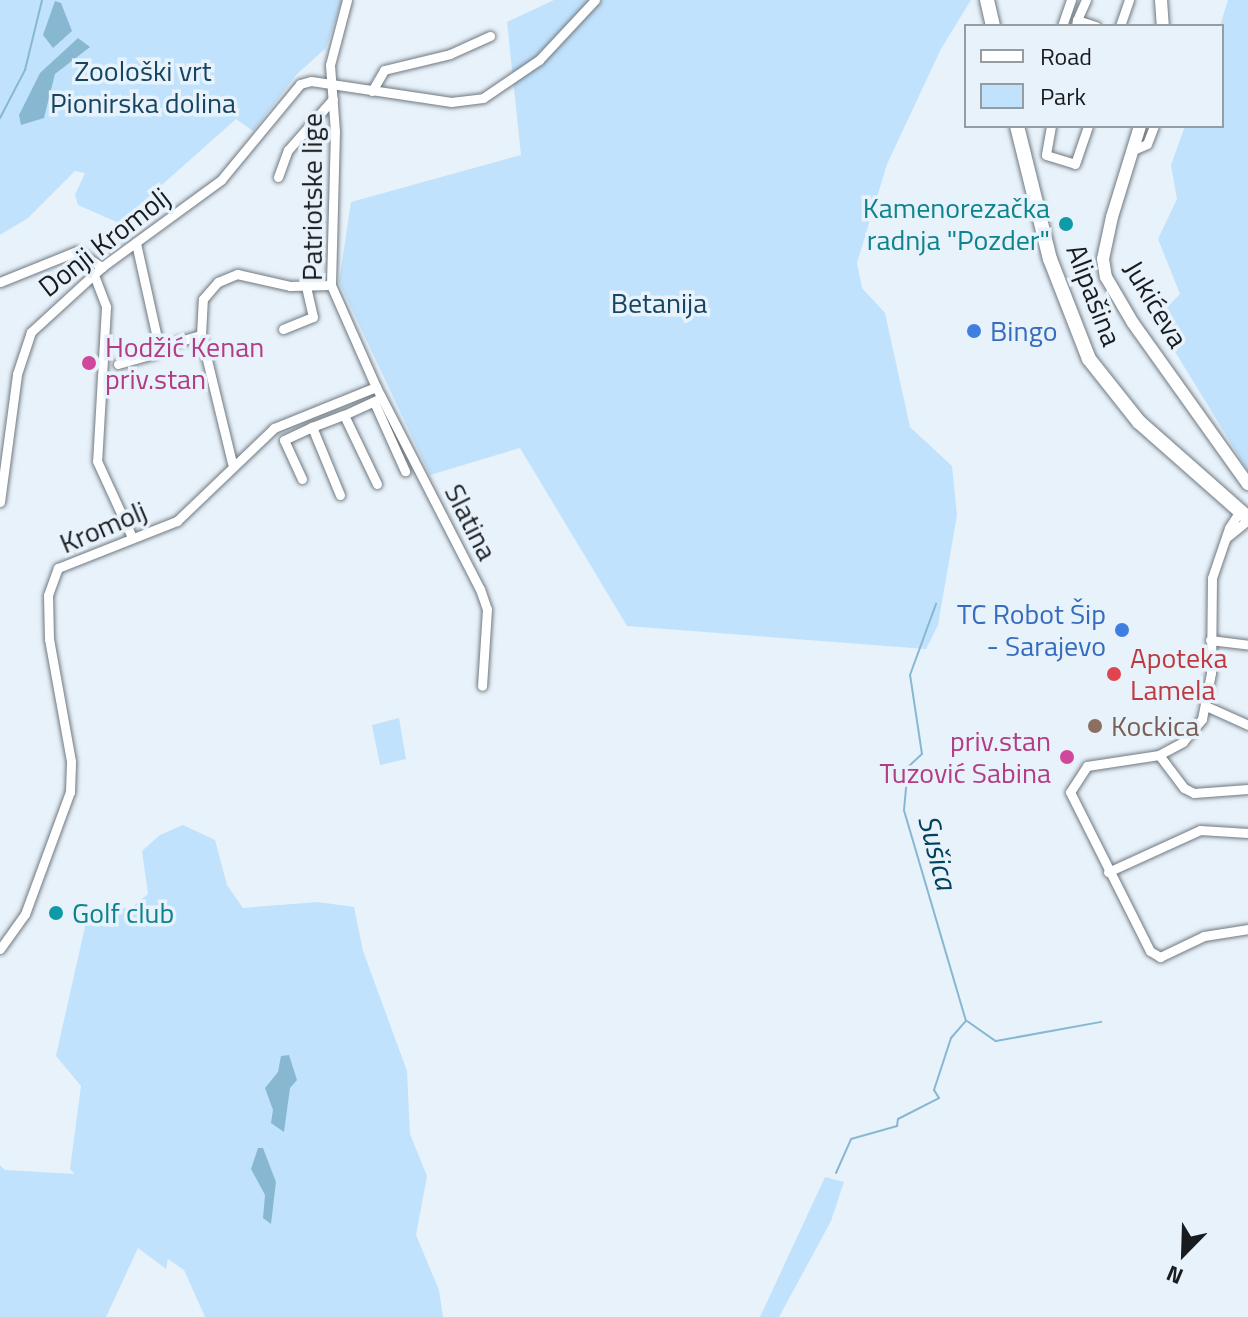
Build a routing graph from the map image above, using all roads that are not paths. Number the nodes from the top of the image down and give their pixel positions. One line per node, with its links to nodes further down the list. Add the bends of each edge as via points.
1 (347, 0): 14 (street, Patriotske lige, via 332,54)
2 (595, 0): 15 (street, via 539,60 483,98 451,102)
3 (987, 0): 9 (main road)
4 (1071, 0): 10 (street)
5 (1086, 0): 8 (street)
6 (1129, 0): 11 (street)
7 (1161, 0): 12 (street)
8 (1077, 23)
9 (993, 24)
10 (1063, 24)
11 (1121, 24)
12 (1163, 24)
13 (490, 36): 15 (street, via 450,54 384,70)
14 (332, 85): 15 (street); 16 (street, Patriotske lige); 24 (street, Donji Kromolj, via 300,84 221,180)
15 (372, 91)
16 (333, 99): 23 (street, via 288,150); 27 (street, Patriotske lige)
17 (1017, 128): 44 (main road, Alipašina, via 1050,259 1089,359 1139,422)
18 (1051, 128): 19 (street, via 1046,155 1075,164)
19 (1087, 128)
20 (1139, 128): 22 (street, Jukićeva)
21 (1153, 128): 22 (street, via 1147,144)
22 (1133, 150): 41 (street, Jukićeva, via 1106,245 1106,277)
23 (278, 177)
24 (136, 243): 25 (street, Donji Kromolj); 31 (street)
25 (98, 271): 26 (street, via 77,251); 43 (street, Donji Kromolj, via 44,317 22,351); 45 (street, via 106,307 97,461)
26 (0, 282)
27 (331, 285): 28 (street); 33 (street, Patriotske lige)
28 (306, 287): 29 (street, via 313,317); 30 (street, via 251,274 226,277 203,299)
29 (283, 329)
30 (201, 335): 31 (street); 37 (street)
31 (159, 347): 32 (street, via 154,354)
32 (118, 364)
33 (376, 387): 34 (street, Slatina); 37 (street, Kromolj, via 274,428)
34 (378, 400): 35 (street); 38 (street); 48 (street, Slatina, via 480,589 487,609)
35 (344, 415): 36 (street); 40 (street)
36 (312, 427): 39 (street, via 284,440); 42 (street)
37 (232, 463): 45 (street, Kromolj, via 177,521)
38 (405, 471)
39 (302, 479)
40 (377, 484)
41 (1248, 484)
42 (340, 495)
43 (0, 502)
44 (1245, 516): 46 (street, via 1227,537 1212,578)
45 (132, 537): 56 (street, Kromolj, via 58,568 51,580 51,669 71,761 70,792 25,914)
46 (1210, 640): 47 (street); 49 (street)
47 (1248, 645)
48 (482, 686)
49 (1206, 706): 50 (street); 51 (street, via 1194,731)
50 (1248, 725)
51 (1159, 755): 52 (street, via 1194,793); 54 (street, via 1087,766 1072,783 1072,802)
52 (1248, 789)
53 (1248, 833): 54 (street, via 1200,830)
54 (1108, 872): 55 (street, via 1146,945 1160,957 1204,936)
55 (1248, 929)
56 (0, 949)

